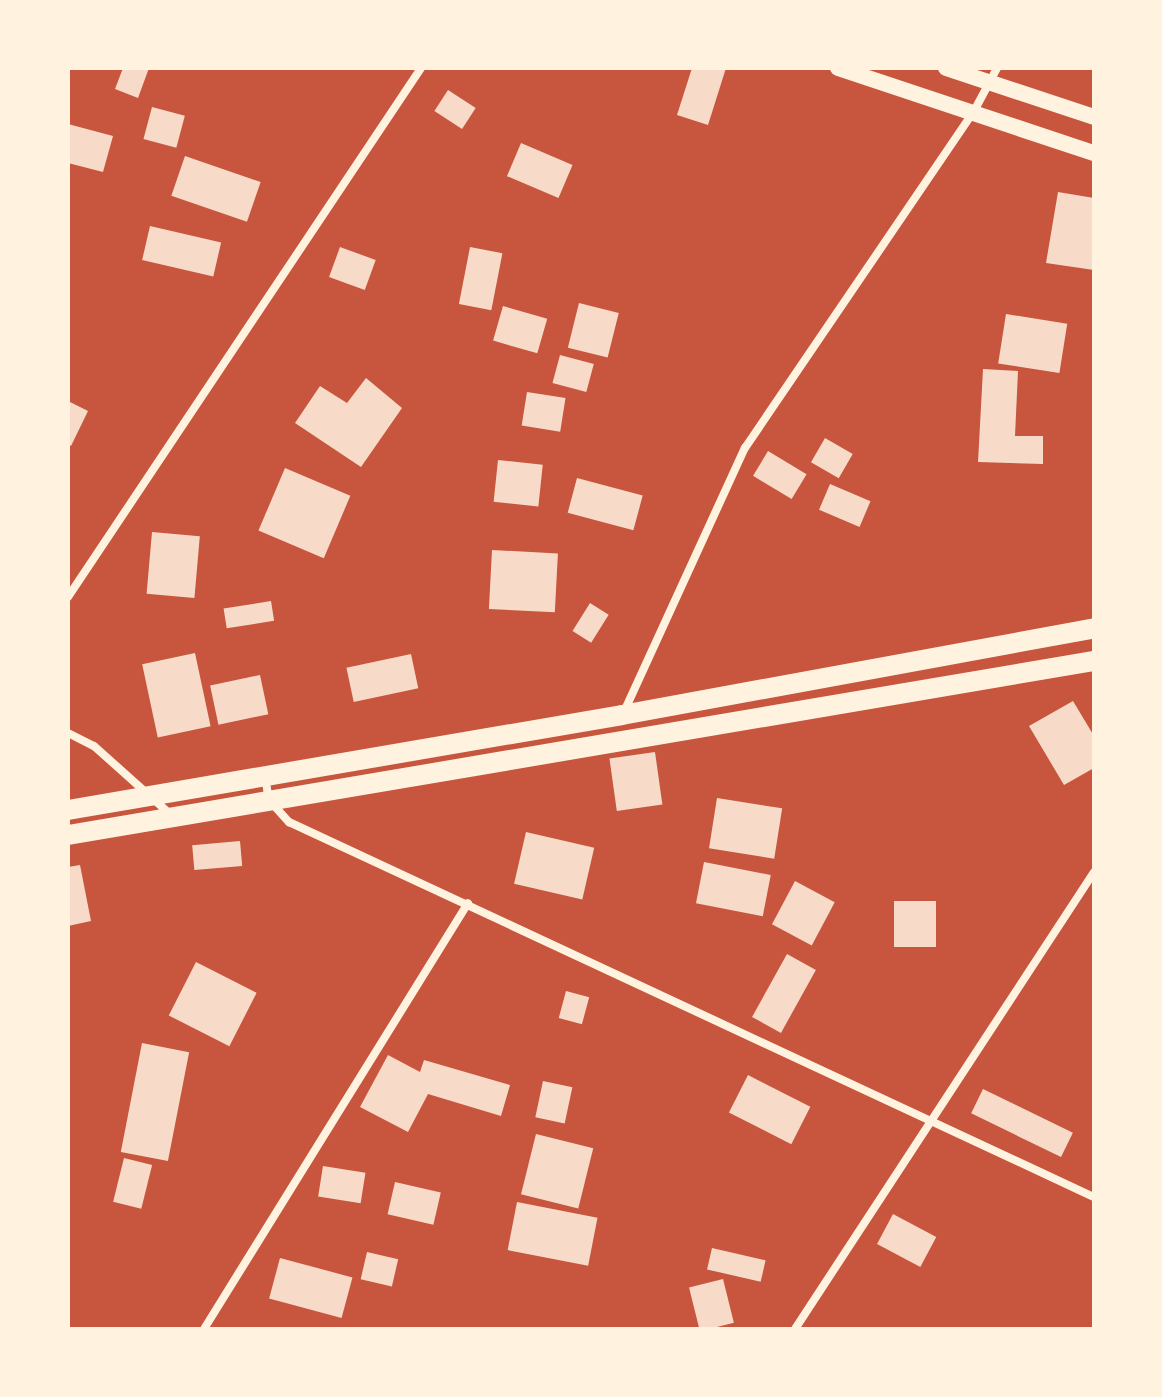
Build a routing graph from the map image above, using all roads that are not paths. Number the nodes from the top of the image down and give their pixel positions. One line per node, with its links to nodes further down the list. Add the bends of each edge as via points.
1 (421, 68): 8 (street)
2 (838, 68): 5 (main road)
3 (946, 68): 4 (main road)
4 (993, 75): 5 (street); 6 (main road)
5 (973, 113): 7 (main road); 11 (street, via 745,448)
6 (1094, 117)
7 (1094, 153)
8 (68, 597)
9 (1094, 628): 11 (highway)
10 (1094, 661): 15 (highway)
11 (622, 715): 13 (highway)
12 (68, 733): 14 (street, via 94,746)
13 (265, 775): 14 (highway); 15 (street)
14 (150, 795): 16 (highway); 17 (street)
15 (269, 800): 17 (highway); 20 (street, via 289,822)
16 (68, 810)
17 (171, 815): 18 (highway)
18 (68, 835)
19 (1094, 872): 21 (street)
20 (468, 903): 21 (street); 23 (street)
21 (929, 1119): 22 (street); 24 (street)
22 (1094, 1197)
23 (204, 1329)
24 (795, 1329)

